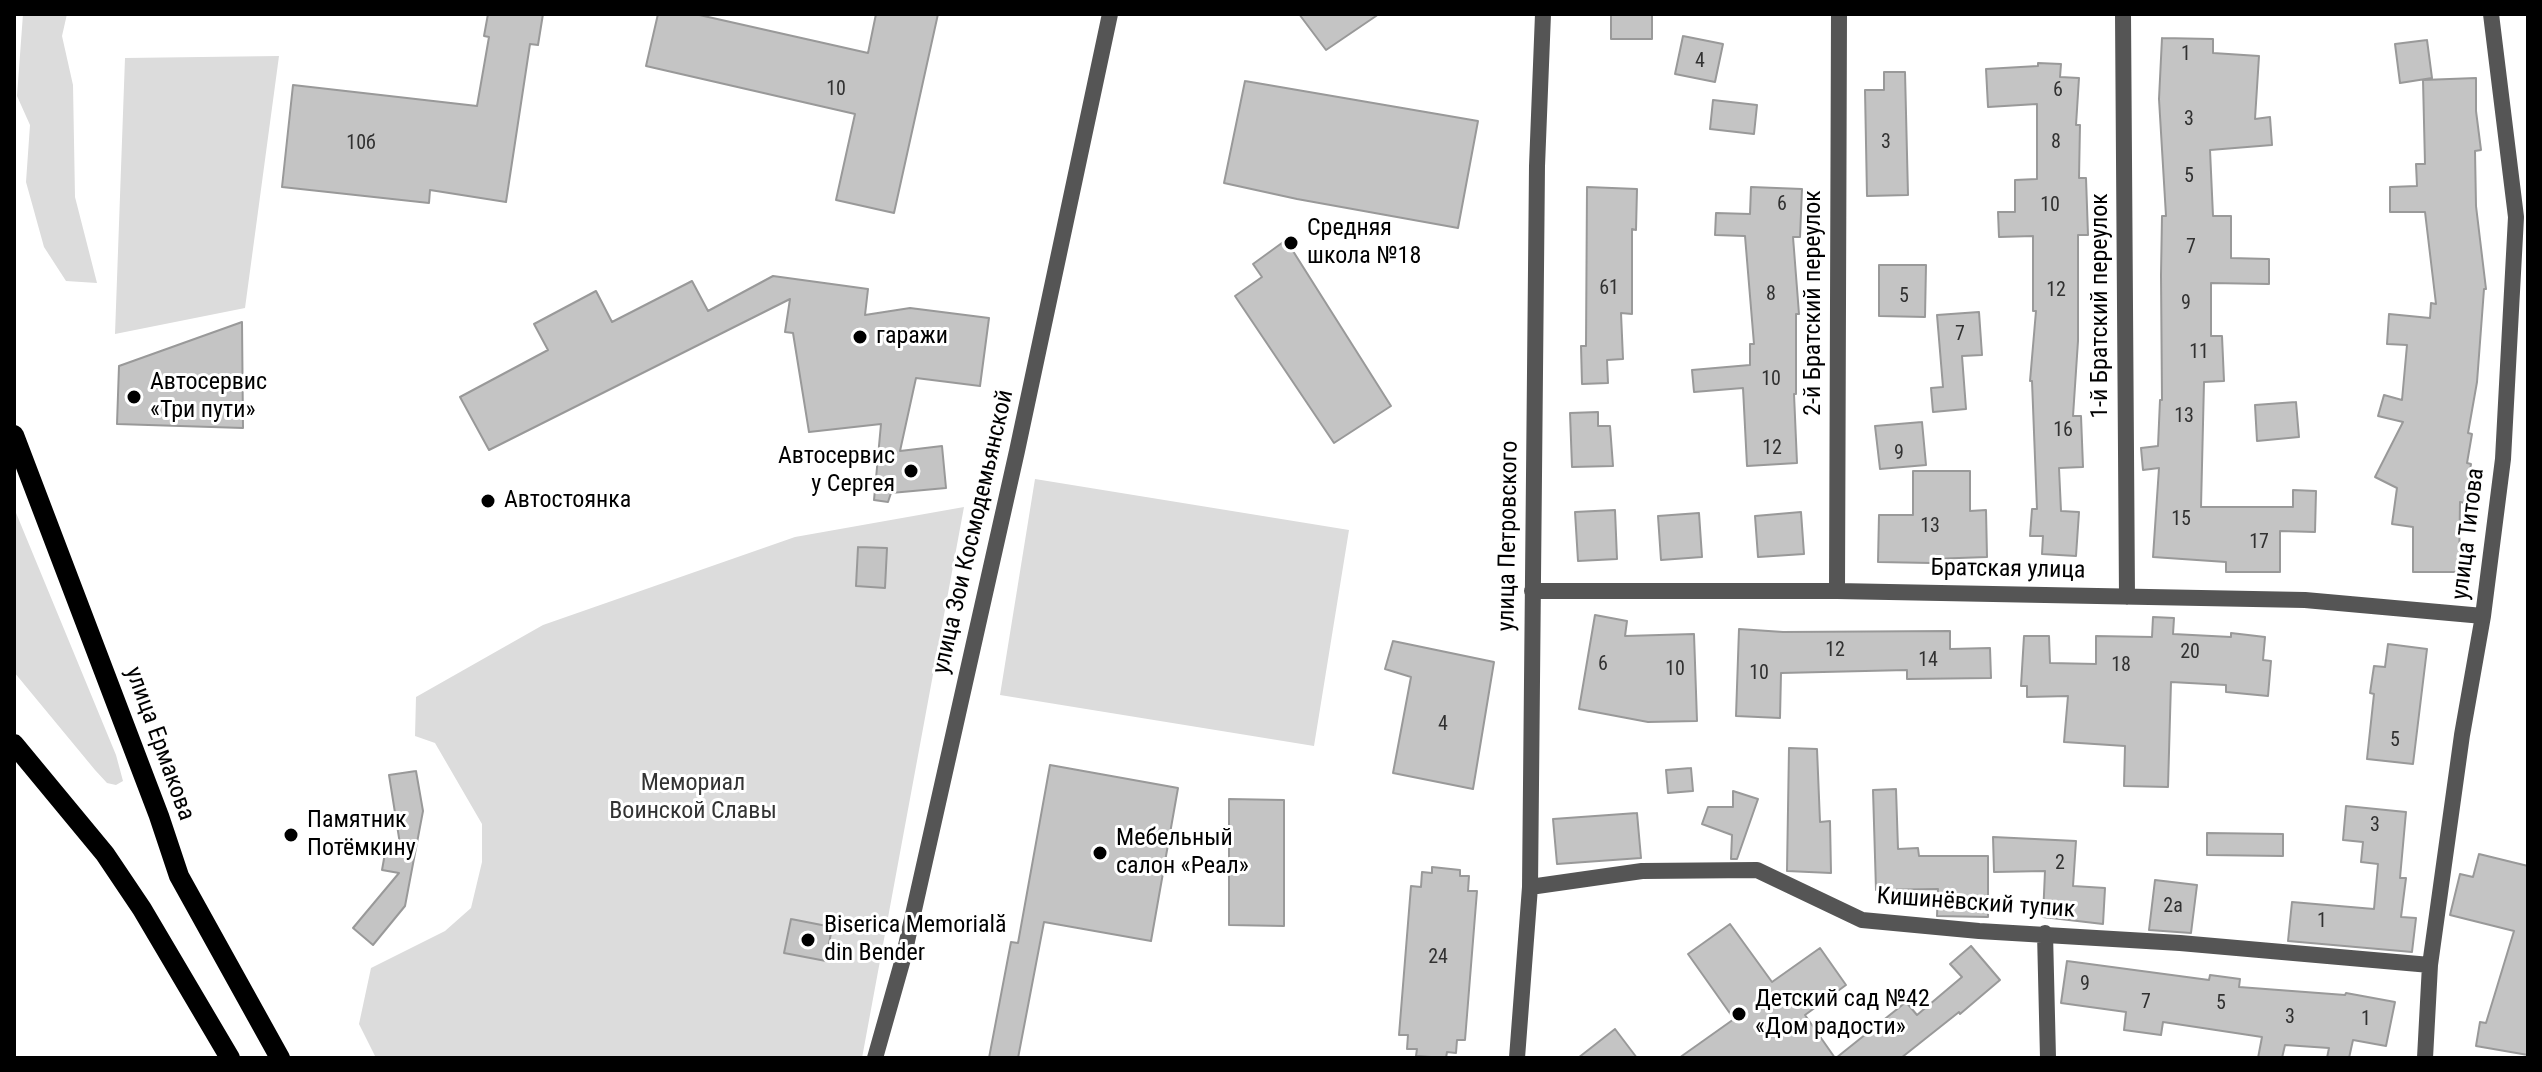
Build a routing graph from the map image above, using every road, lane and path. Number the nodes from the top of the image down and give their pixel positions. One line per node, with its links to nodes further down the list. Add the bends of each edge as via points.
1 (1110, 14): 17 (street, улица Зои Космодемьянской, via 1011,482 903,959)
2 (1543, 14): 7 (street, улица Петровского)
3 (1839, 14): 8 (street, 2-й Братский переулок)
4 (2123, 14): 9 (street, 1-й Братский переулок)
5 (2491, 14): 10 (street, улица Титова, via 2516,217 2503,459)
6 (14, 435): 16 (main road, улица Ермакова, via 179,876)
7 (1532, 591): 8 (street, Братская улица); 12 (street, улица Петровского)
8 (1837, 591): 9 (street, Братская улица)
9 (2127, 597): 10 (street, Братская улица, via 2305,600)
10 (2483, 616): 14 (street, улица Титова)
11 (14, 744): 15 (main road, via 105,854)
12 (1530, 887): 13 (street, Кишинёвский тупик, via 1642,871 1757,870 1862,920); 18 (street, улица Петровского)
13 (2045, 933): 14 (street, Кишинёвский тупик); 19 (street)
14 (2430, 965): 20 (street, улица Титова)
15 (230, 1058)
16 (280, 1058)
17 (875, 1058)
18 (1517, 1058)
19 (2048, 1058)
20 (2425, 1058)

